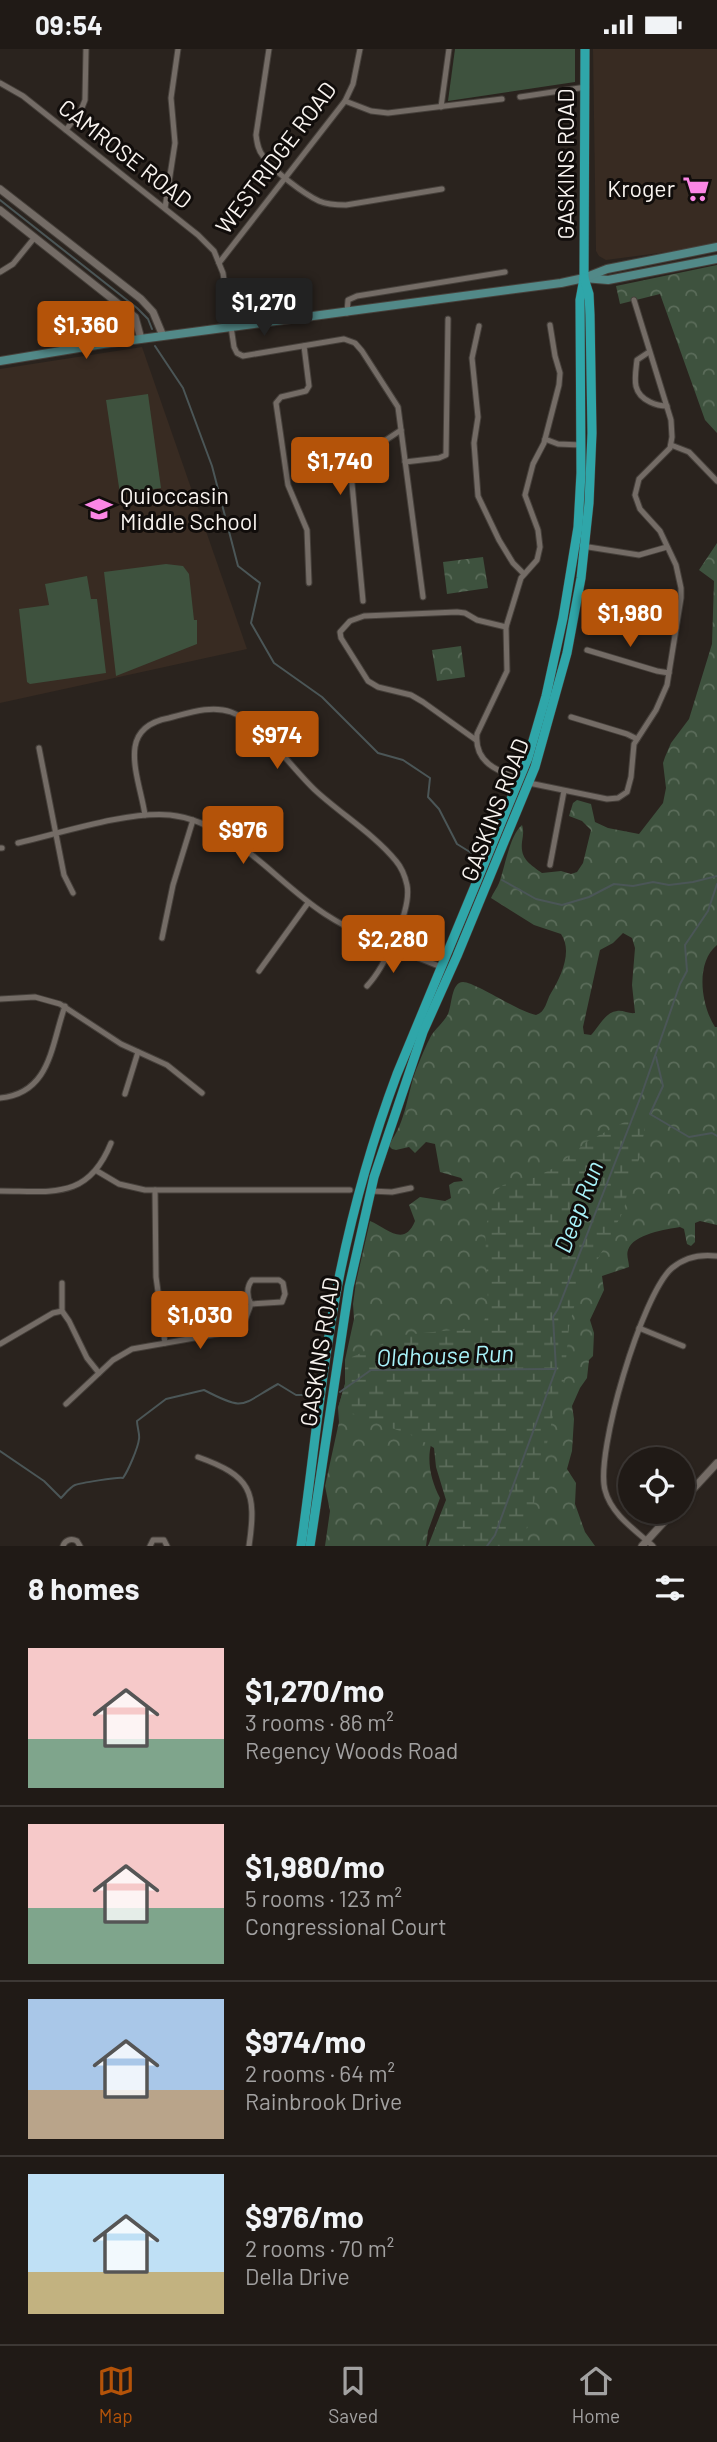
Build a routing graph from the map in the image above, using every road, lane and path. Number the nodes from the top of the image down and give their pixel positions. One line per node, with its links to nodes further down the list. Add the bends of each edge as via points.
1 (86, 49): 13 (street, via 85,100)
2 (177, 49): 17 (street, via 171,98 175,143)
3 (269, 49): 14 (street, via 256,135 263,157)
4 (360, 49): 11 (street, WESTRIDGE ROAD)
5 (449, 49): 12 (street)
6 (585, 49): 8 (main road, GASKINS ROAD)
7 (0, 83): 13 (street, CAMROSE ROAD)
8 (586, 87): 9 (street); 25 (main road, GASKINS ROAD)
9 (520, 97)
10 (502, 100): 12 (street)
11 (345, 101): 12 (street, via 388,113); 14 (street, WESTRIDGE ROAD)
12 (441, 107)
13 (66, 130): 17 (street, CAMROSE ROAD)
14 (286, 177): 16 (street, via 332,205); 22 (street, WESTRIDGE ROAD)
15 (0, 189): 32 (street, via 141,299 153,312)
16 (442, 189)
17 (165, 208): 22 (street, CAMROSE ROAD, via 214,251)
18 (0, 210): 19 (street)
19 (34, 237): 23 (street, via 13,264); 33 (street, via 135,317)
20 (717, 247): 25 (main road, via 607,269)
21 (717, 259): 25 (main road, via 608,280)
22 (219, 263): 31 (street, WESTRIDGE ROAD)
23 (0, 272)
24 (505, 272): 27 (street, via 357,296 348,300)
25 (584, 278): 27 (main road); 40 (main road, GASKINS ROAD, via 580,300); 44 (main road, GASKINS ROAD, via 589,294 592,410 589,503)
26 (634, 300): 35 (street)
27 (347, 313): 31 (main road)
28 (448, 320): 42 (street, via 446,455)
29 (550, 325): 39 (street, via 560,373)
30 (479, 326): 46 (street, via 472,358 478,496 499,540)
31 (232, 327): 32 (main road); 34 (street, WESTRIDGE ROAD, via 235,351 241,356)
32 (163, 337): 33 (main road)
33 (141, 339): 36 (main road)
34 (304, 346): 38 (street, via 344,339 355,343 396,403); 47 (street, via 309,386 276,403 288,485 307,530)
35 (649, 352): 37 (street); 37 (street, via 637,360 634,386 645,399)
36 (0, 361)
37 (667, 406): 41 (street)
38 (401, 430): 42 (street); 49 (street, via 359,457 351,473)
39 (545, 439): 40 (street); 46 (street, via 525,495 540,547 537,560)
40 (581, 445): 44 (main road, GASKINS ROAD)
41 (671, 445): 43 (street, via 689,452); 45 (street, via 642,475 635,490 636,502)
42 (405, 462): 48 (street)
43 (717, 481)
44 (580, 546): 45 (street, via 639,555); 57 (main road, GASKINS ROAD)
45 (667, 547): 52 (street, via 681,588)
46 (524, 574): 50 (street)
47 (309, 583)
48 (423, 597)
49 (363, 601)
50 (506, 627): 55 (street, via 507,671); 55 (street, via 457,612 364,616 350,621 340,632 368,681 411,695)
51 (587, 650): 52 (street)
52 (669, 673): 54 (street, via 661,700)
53 (571, 717): 54 (street)
54 (637, 739): 58 (street, via 627,792 614,799)
55 (476, 740): 57 (street, via 481,759)
56 (39, 748): 61 (street)
57 (524, 781): 58 (street); 68 (main road, GASKINS ROAD)
58 (564, 791): 63 (street)
59 (145, 815): 60 (street); 61 (street); 67 (street, via 135,755 144,729 159,720 208,709 240,717 400,867 408,897)
60 (193, 820): 65 (street, via 228,837); 66 (street)
61 (56, 834): 62 (street); 64 (street, via 64,875)
62 (18, 843)
63 (550, 865)
64 (73, 893)
65 (308, 903): 67 (street); 69 (street)
66 (162, 938)
67 (390, 945): 68 (street); 70 (street, via 378,974)
68 (445, 969): 81 (main road, GASKINS ROAD, via 387,1099)
69 (259, 971)
70 (366, 986)
71 (0, 999): 72 (street, via 35,997)
72 (65, 1006): 73 (street); 76 (street, via 41,1076 21,1093)
73 (138, 1052): 74 (street, via 167,1065); 75 (street)
74 (202, 1093)
75 (125, 1094)
76 (0, 1098)
77 (111, 1143): 78 (street)
78 (97, 1171): 80 (street, via 126,1187); 82 (street, via 63,1190)
79 (411, 1188): 81 (street)
80 (155, 1190): 81 (street); 88 (street, via 156,1277)
81 (360, 1190): 103 (main road, GASKINS ROAD, via 338,1288); 104 (main road, GASKINS ROAD)
82 (0, 1191)
83 (717, 1256): 87 (street, via 696,1256 673,1267 658,1286)
84 (62, 1283): 86 (street)
85 (251, 1304): 85 (street, via 282,1302 283,1283 252,1280 248,1285); 88 (street, via 245,1320 232,1332)
86 (62, 1311): 89 (street); 91 (street)
87 (639, 1328): 90 (street); 97 (street, via 602,1476 612,1506)
88 (165, 1343): 91 (street, via 125,1352)
89 (0, 1344)
90 (683, 1346)
91 (99, 1373): 92 (street)
92 (66, 1404)
93 (198, 1457): 102 (street, via 226,1468 246,1488 253,1512)
94 (717, 1463): 95 (street)
95 (695, 1487)
96 (663, 1524): 97 (street)
97 (647, 1544)
98 (63, 1546): 99 (street, via 71,1539)
99 (80, 1546)
100 (150, 1546): 101 (street, via 158,1539)
101 (167, 1546)
102 (249, 1546)
103 (301, 1546)
104 (310, 1546)

